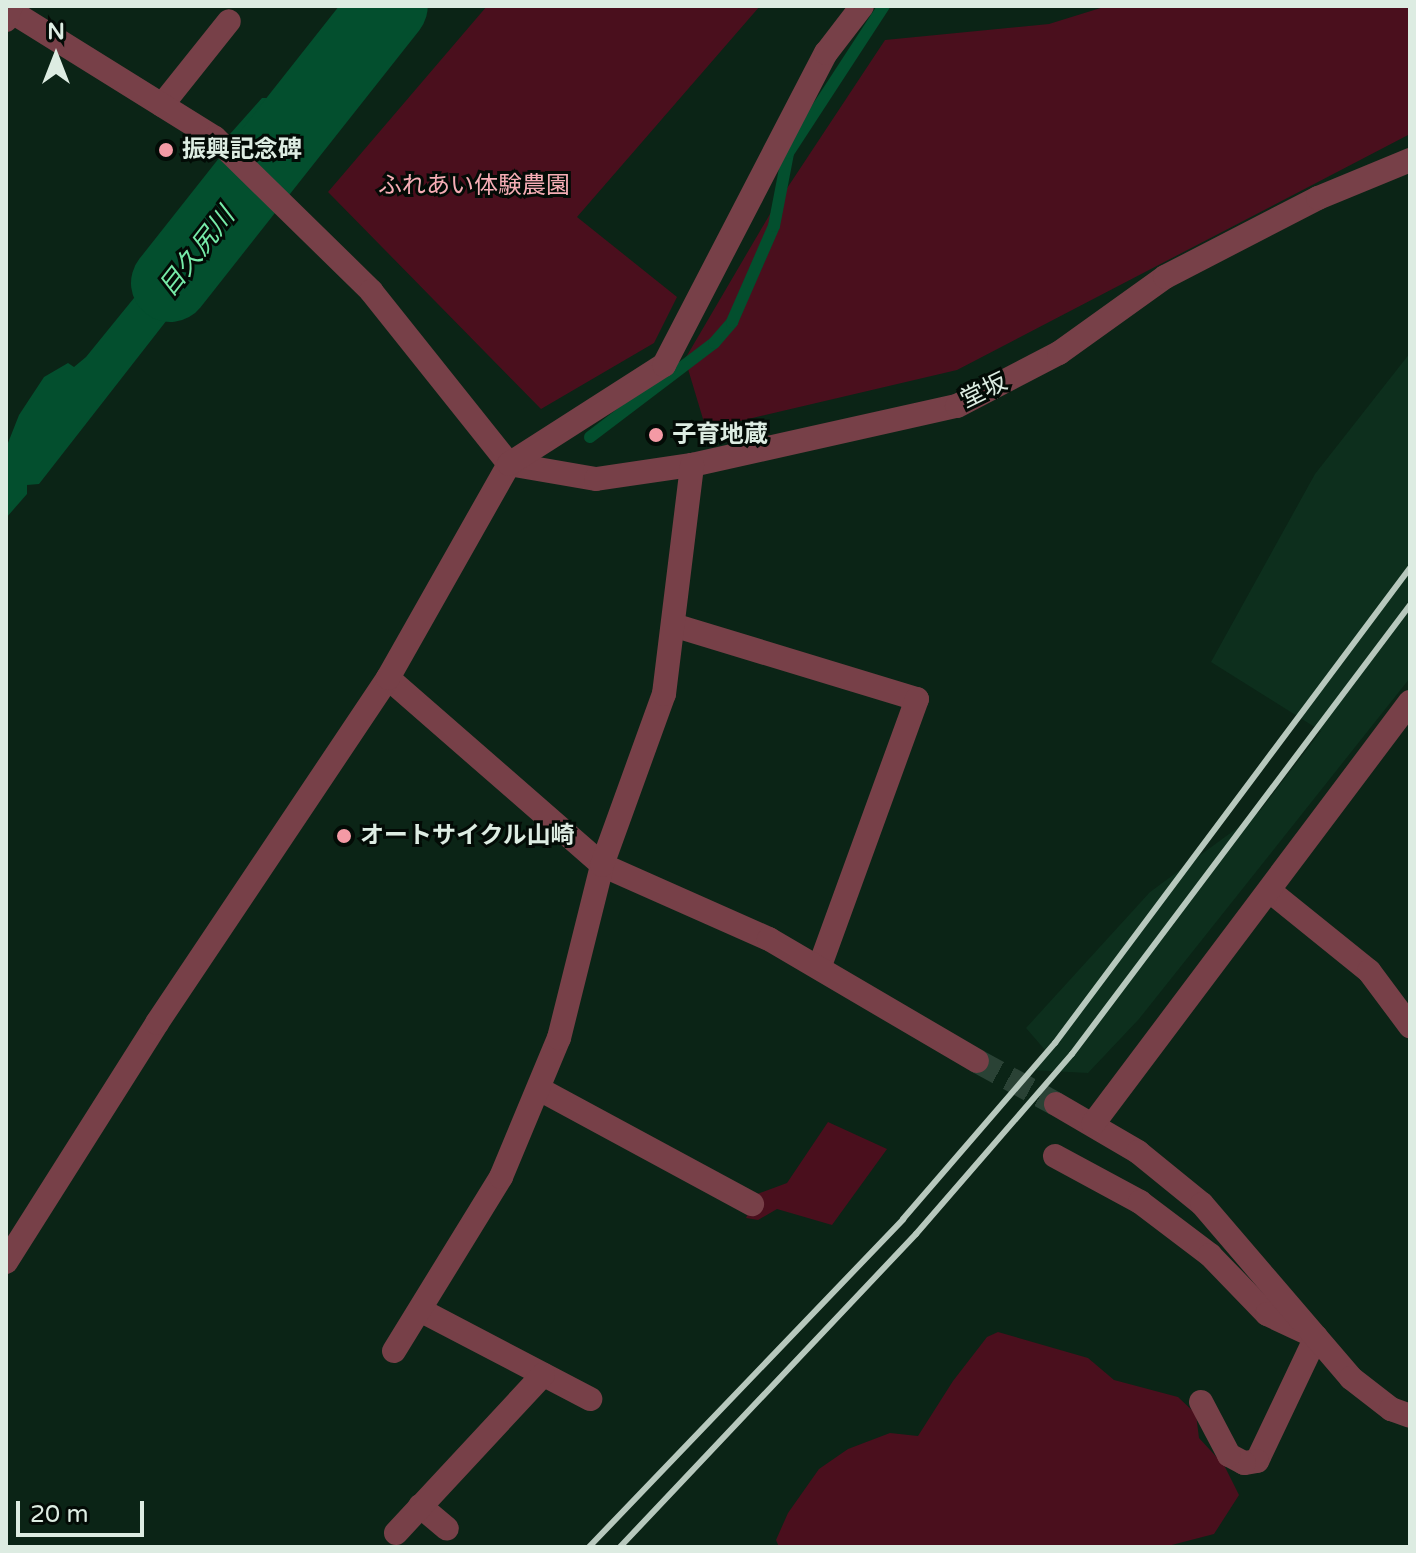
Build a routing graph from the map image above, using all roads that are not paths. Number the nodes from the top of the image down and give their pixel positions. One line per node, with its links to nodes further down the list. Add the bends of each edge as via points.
1 (862, 6): 6 (street, via 826,53 664,365)
2 (9, 11): 4 (street)
3 (229, 21): 4 (street)
4 (162, 105): 6 (street, via 215,138 371,291)
5 (1410, 160): 7 (street, 堂坂, via 1318,198 1165,277 1059,353 957,406)
6 (509, 464): 7 (street, 堂坂, via 596,479); 9 (street)
7 (692, 465): 8 (street)
8 (673, 625): 11 (street, via 664,694); 13 (street, via 917,699)
9 (388, 678): 11 (street); 21 (street, via 157,1023)
10 (1410, 702): 12 (street)
11 (602, 865): 13 (street); 16 (street)
12 (1271, 892): 14 (street, via 1369,971); 18 (street)
13 (820, 966): 15 (street)
14 (1410, 1026)
15 (977, 1061)
16 (541, 1090): 20 (street); 22 (street, via 501,1177)
17 (1056, 1104): 18 (street)
18 (1093, 1124): 23 (street, via 1202,1204)
19 (1055, 1156): 23 (street, via 1140,1202 1210,1255 1267,1314)
20 (752, 1204)
21 (6, 1262)
22 (422, 1311): 24 (street); 25 (street)
23 (1316, 1337): 27 (street, via 1257,1461 1244,1463 1229,1455); 28 (street, via 1351,1378 1391,1409)
24 (394, 1351)
25 (543, 1375): 26 (street); 29 (street)
26 (590, 1399)
27 (1201, 1402)
28 (1410, 1416)
29 (420, 1506): 30 (street); 31 (street)
30 (447, 1529)
31 (396, 1533)

